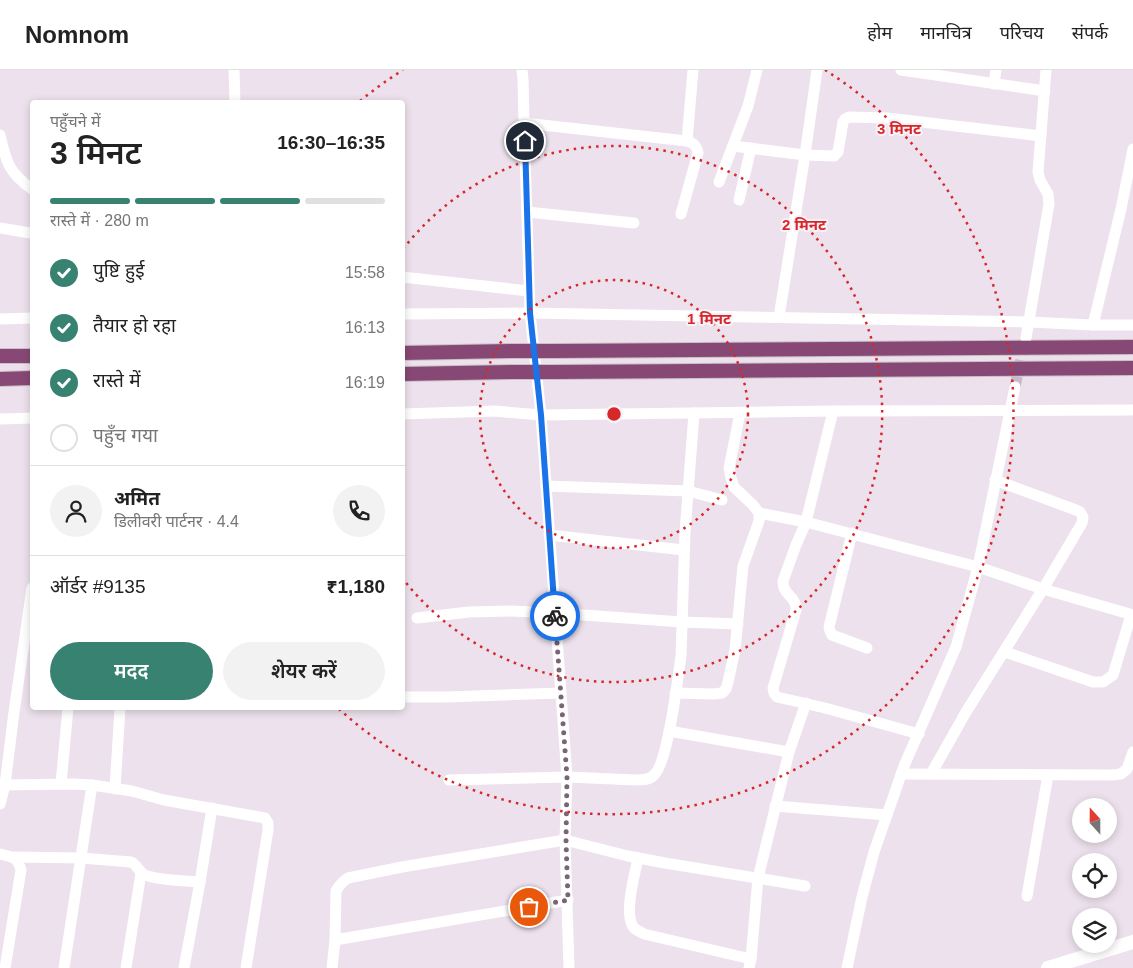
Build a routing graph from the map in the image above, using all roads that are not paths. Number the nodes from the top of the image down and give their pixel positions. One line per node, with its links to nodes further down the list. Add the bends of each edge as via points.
1 (234, 70): 11 (street)
2 (522, 70): 12 (street)
3 (693, 70): 15 (street)
4 (757, 70): 16 (street)
5 (817, 70): 19 (street)
6 (901, 70): 9 (street)
7 (996, 70): 9 (street)
8 (1046, 70): 10 (street)
9 (994, 84): 10 (street)
10 (1045, 91): 14 (street)
11 (235, 100)
12 (524, 123): 15 (street); 23 (street)
13 (0, 135): 21 (street, via 12,171)
14 (1040, 136): 19 (street, via 887,118 849,117 843,122 838,152 834,156); 35 (street, via 1038,172 1049,204)
15 (687, 141): 24 (street, via 692,142 698,153)
16 (733, 146): 17 (street); 20 (street)
17 (751, 148): 19 (street); 22 (street)
18 (1133, 149): 36 (street)
19 (805, 155): 34 (street)
20 (719, 182)
21 (30, 188)
22 (739, 200)
23 (527, 212): 25 (street); 29 (street)
24 (681, 214)
25 (634, 223)
26 (0, 228): 27 (street)
27 (30, 233)
28 (405, 276): 29 (street)
29 (529, 291): 30 (street)
30 (530, 313): 31 (street); 34 (street); 54 (street)
31 (405, 314)
32 (0, 318): 33 (street)
33 (30, 318)
34 (779, 318): 35 (street)
35 (1029, 322): 36 (street); 38 (street)
36 (1093, 325): 37 (street)
37 (1133, 325)
38 (1026, 338)
39 (1133, 348): 40 (highway, bridge)
40 (405, 353)
41 (0, 356): 42 (highway)
42 (30, 356)
43 (1133, 368): 44 (highway, bridge)
44 (405, 374)
45 (30, 378): 46 (highway)
46 (0, 379)
47 (1015, 387): 48 (street)
48 (1010, 410): 49 (street); 50 (street); 57 (street)
49 (1133, 410)
50 (833, 411): 52 (street); 62 (street)
51 (694, 413): 52 (street); 54 (street); 59 (street)
52 (740, 413): 61 (street, via 729,468 730,478 734,487)
53 (405, 414): 54 (street, via 494,411)
54 (541, 415): 58 (street)
55 (30, 418): 56 (street)
56 (0, 419)
57 (995, 480): 66 (street); 67 (street, via 1076,510 1083,517)
58 (546, 486): 59 (street); 64 (street)
59 (688, 490): 60 (street); 65 (street)
60 (722, 500)
61 (759, 513): 62 (street); 73 (street, via 743,566)
62 (806, 522): 63 (street); 79 (street, via 783,581 782,587 794,600 796,610 773,688 776,697)
63 (852, 533): 66 (street); 74 (street, via 829,627 832,635)
64 (549, 536): 65 (street); 69 (street)
65 (684, 550): 72 (street)
66 (978, 567): 67 (street); 83 (street, via 956,647)
67 (1044, 589): 70 (street); 75 (street)
68 (30, 602): 92 (street)
69 (555, 613): 71 (street, via 493,611); 72 (street); 76 (street)
70 (1132, 615): 75 (street, via 1113,675 1103,682 1093,682)
71 (417, 618)
72 (682, 622): 73 (street); 77 (street)
73 (738, 624): 77 (street, via 726,689 713,694)
74 (867, 648)
75 (1005, 652): 87 (street)
76 (561, 693): 78 (street); 89 (street)
77 (675, 694): 82 (street)
78 (405, 697)
79 (806, 704): 83 (street); 84 (street)
80 (68, 710): 91 (street)
81 (120, 710): 94 (street)
82 (669, 731): 84 (street); 89 (street, via 654,776 645,780)
83 (918, 734): 86 (street)
84 (789, 752): 96 (street)
85 (1133, 752): 88 (street, via 1127,769 1121,774)
86 (901, 774): 87 (street); 98 (street)
87 (931, 774): 88 (street)
88 (1048, 775): 108 (street)
89 (567, 777): 90 (street); 99 (street)
90 (448, 780)
91 (61, 784): 92 (street); 93 (street)
92 (3, 785): 95 (street)
93 (92, 786): 94 (street); 102 (street)
94 (114, 789): 97 (street)
95 (0, 804)
96 (775, 806): 98 (street); 105 (street)
97 (212, 808): 106 (street); 117 (street, via 259,816 268,823)
98 (886, 815): 120 (street, via 862,897)
99 (566, 840): 103 (street); 109 (street); 110 (street, via 348,878 336,891)
100 (0, 854): 101 (street)
101 (14, 857): 102 (street); 113 (street, via 21,870)
102 (81, 858): 104 (street, via 130,862); 114 (street)
103 (638, 858): 105 (street); 112 (street, via 629,917 634,928 644,934)
104 (140, 873): 106 (street); 115 (street)
105 (758, 878): 107 (street); 112 (street)
106 (200, 882): 116 (street)
107 (805, 886)
108 (1027, 896)
109 (568, 900): 110 (street); 119 (street)
110 (335, 940): 118 (street)
111 (1133, 942): 121 (street)
112 (750, 964)
113 (5, 968)
114 (64, 968)
115 (126, 968)
116 (184, 968)
117 (246, 968)
118 (332, 968)
119 (569, 968)
120 (847, 968)
121 (1048, 968)

